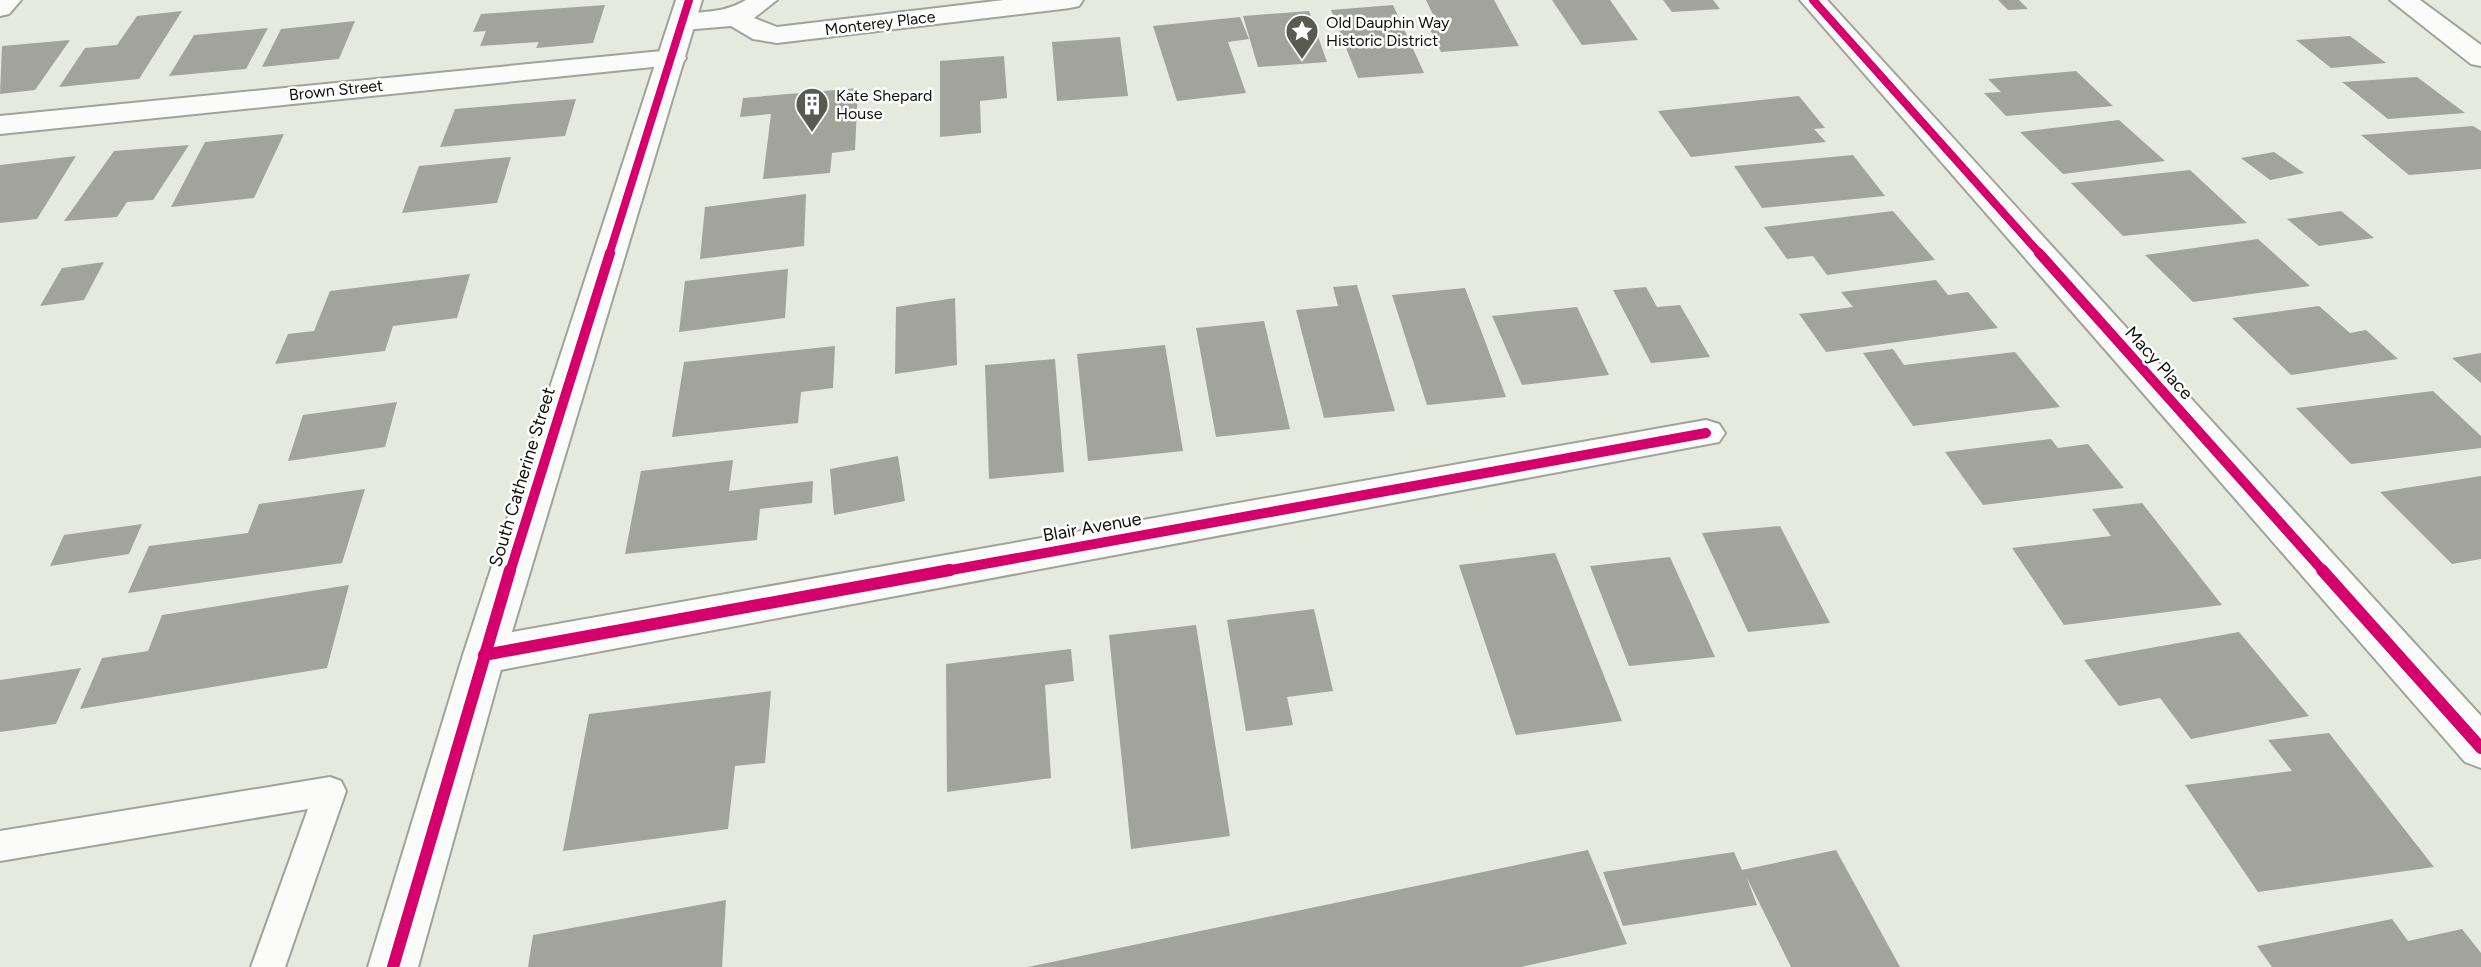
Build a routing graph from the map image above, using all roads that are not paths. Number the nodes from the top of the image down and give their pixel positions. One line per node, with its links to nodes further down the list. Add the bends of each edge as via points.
1 (8, 0): 6 (street)
2 (764, 0): 8 (street)
3 (1070, 0): 8 (street, Monterey Place, via 777,35)
4 (1814, 0): 14 (street, Macy Place)
5 (2403, 0): 10 (street)
6 (0, 8)
7 (686, 11): 8 (street); 9 (street, South Catherine Street)
8 (735, 18)
9 (672, 58): 11 (street, Brown Street); 13 (street, South Catherine Street)
10 (2481, 58)
11 (0, 125)
12 (1706, 433): 13 (street, Blair Avenue)
13 (484, 655): 17 (street, South Catherine Street)
14 (2481, 748)
15 (0, 846): 16 (lane, via 330,791)
16 (268, 967)
17 (393, 967)

